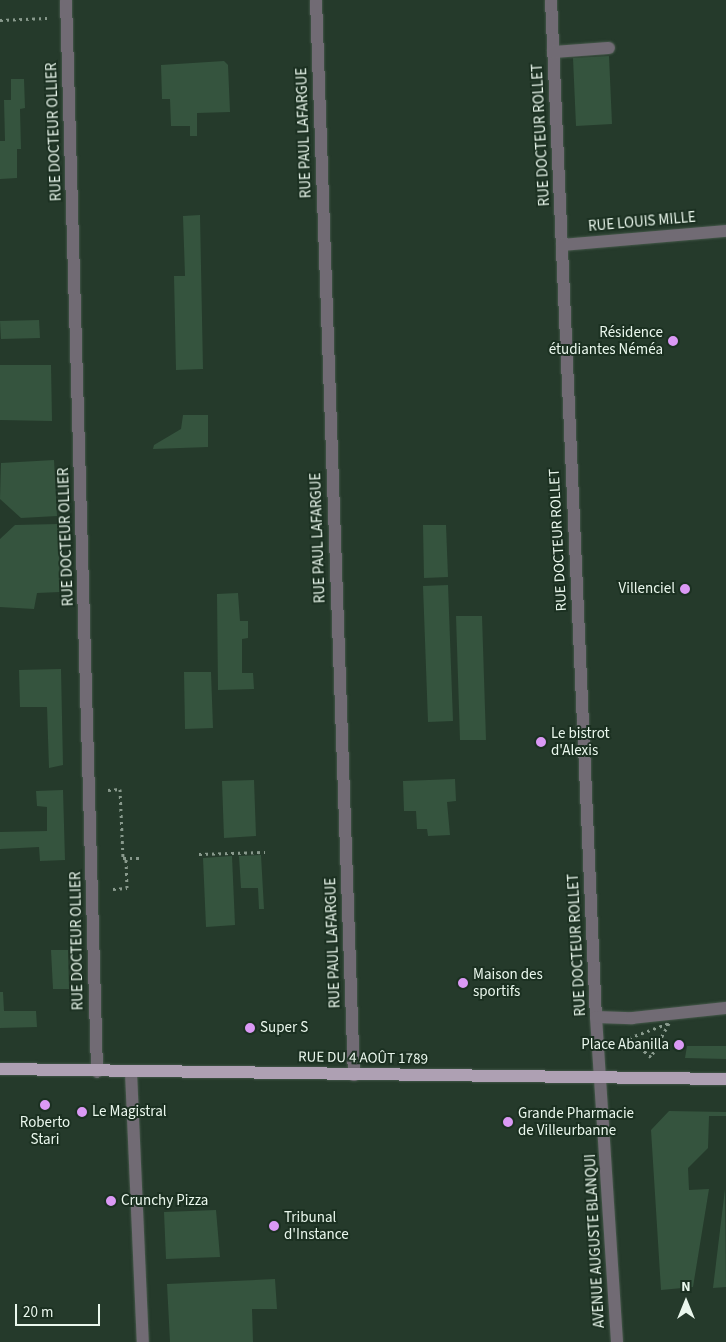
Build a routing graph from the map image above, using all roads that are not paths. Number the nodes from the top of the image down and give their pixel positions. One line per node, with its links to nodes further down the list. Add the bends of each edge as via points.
1 (66, 0): 11 (street, RUE DOCTEUR OLLIER)
2 (316, 0): 13 (street, RUE PAUL LAFARGUE)
3 (552, 0): 5 (street, RUE DOCTEUR ROLLET)
4 (609, 48): 5 (street)
5 (553, 52): 7 (street, RUE DOCTEUR ROLLET)
6 (726, 231): 7 (street, RUE LOUIS MILLE)
7 (562, 246): 9 (street, RUE DOCTEUR ROLLET)
8 (726, 1008): 9 (street, via 641,1017)
9 (596, 1017): 14 (street, RUE DOCTEUR ROLLET)
10 (0, 1070): 11 (main road, RUE DU 4 AOÛT 1789)
11 (97, 1072): 12 (main road, RUE DU 4 AOÛT 1789)
12 (131, 1072): 13 (main road, RUE DU 4 AOÛT 1789); 16 (street)
13 (354, 1075): 14 (main road, RUE DU 4 AOÛT 1789)
14 (600, 1078): 15 (main road, RUE DU 4 AOÛT 1789); 17 (street, AVENUE AUGUSTE BLANQUI)
15 (726, 1079)
16 (143, 1342)
17 (617, 1342)

